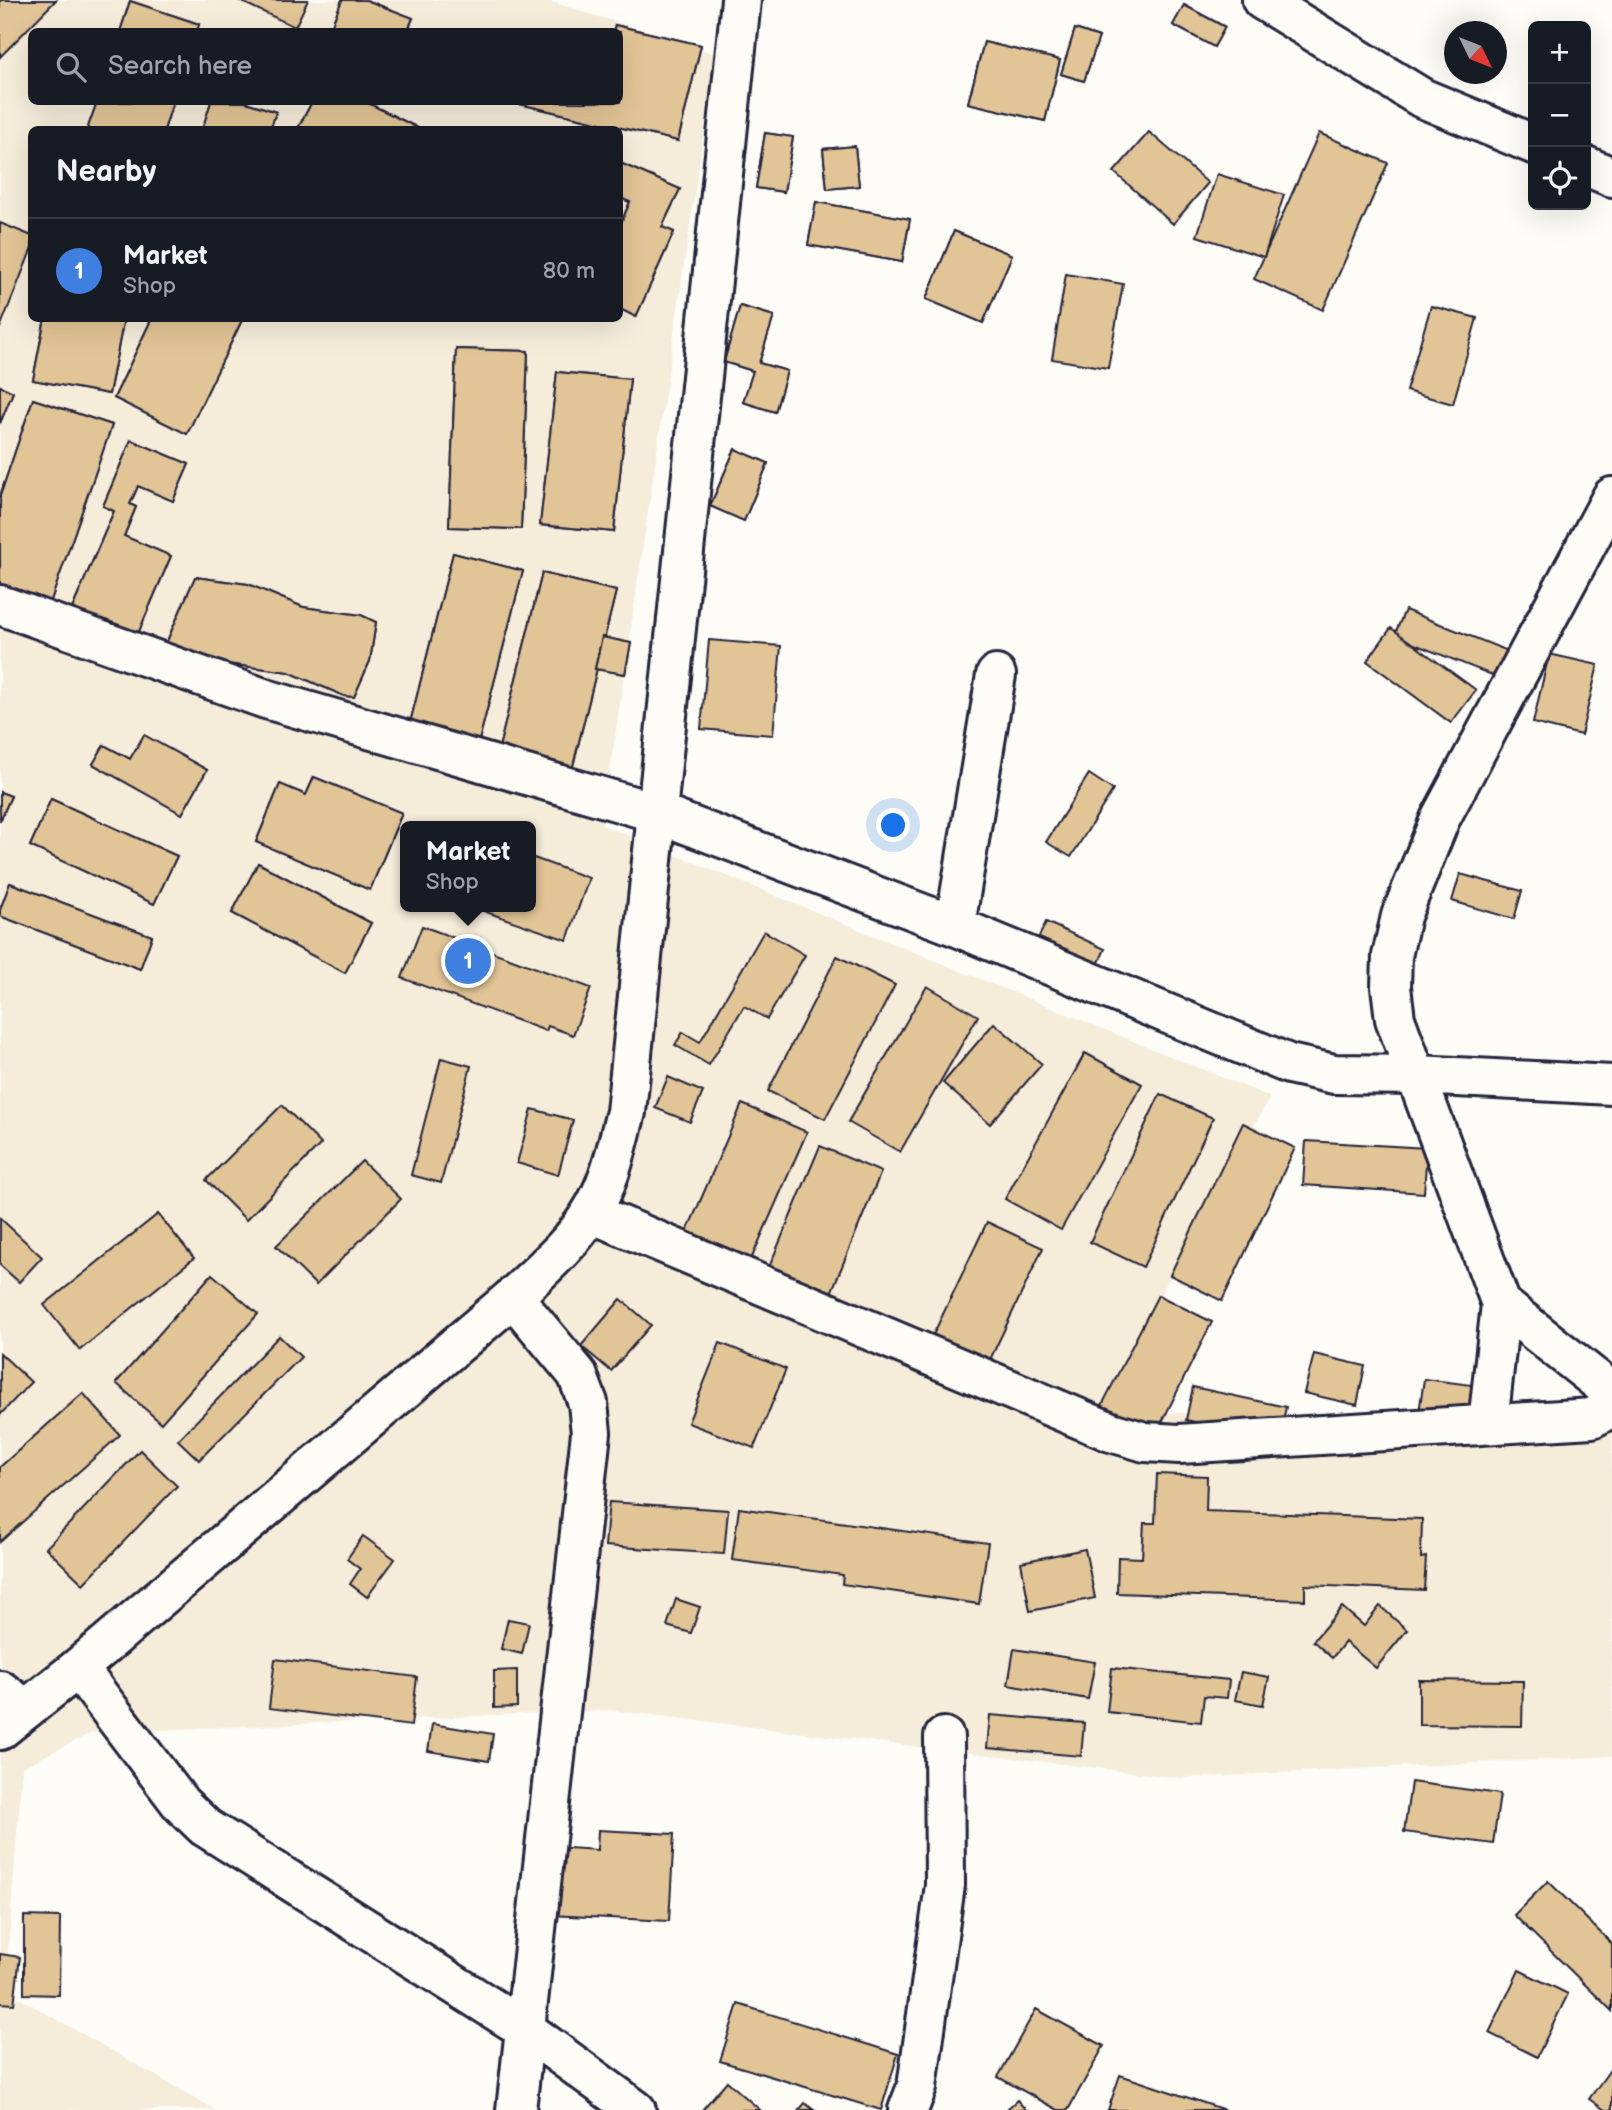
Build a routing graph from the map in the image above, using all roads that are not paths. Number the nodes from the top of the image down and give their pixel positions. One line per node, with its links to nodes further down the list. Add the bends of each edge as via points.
1 (741, 0): 9 (street)
2 (1262, 0): 3 (street, via 1422,98)
3 (1528, 142)
4 (1591, 168): 5 (street)
5 (1612, 177)
6 (1612, 497): 11 (street, via 1440,819 1401,916 1391,987 1395,1019)
7 (0, 605): 9 (street, via 266,699)
8 (996, 675): 10 (street)
9 (657, 813): 10 (street); 13 (street, via 626,1112 611,1166)
10 (955, 926): 11 (street, via 1289,1064 1334,1074)
11 (1417, 1075): 12 (street); 15 (street)
12 (1612, 1085)
13 (591, 1213): 14 (street); 18 (street, via 1111,1432 1145,1441 1179,1444)
14 (513, 1297): 19 (street); 22 (street, via 577,1374 588,1403 591,1433)
15 (1501, 1304): 16 (street); 18 (street)
16 (1612, 1392)
17 (1612, 1407): 18 (street, via 1592,1418)
18 (1488, 1424)
19 (78, 1668): 20 (street); 22 (street, via 193,1817)
20 (9, 1710)
21 (944, 1737): 25 (street, via 945,1885 917,2087)
22 (525, 2029): 23 (street); 24 (street)
23 (516, 2110)
24 (636, 2110)
25 (908, 2110)

